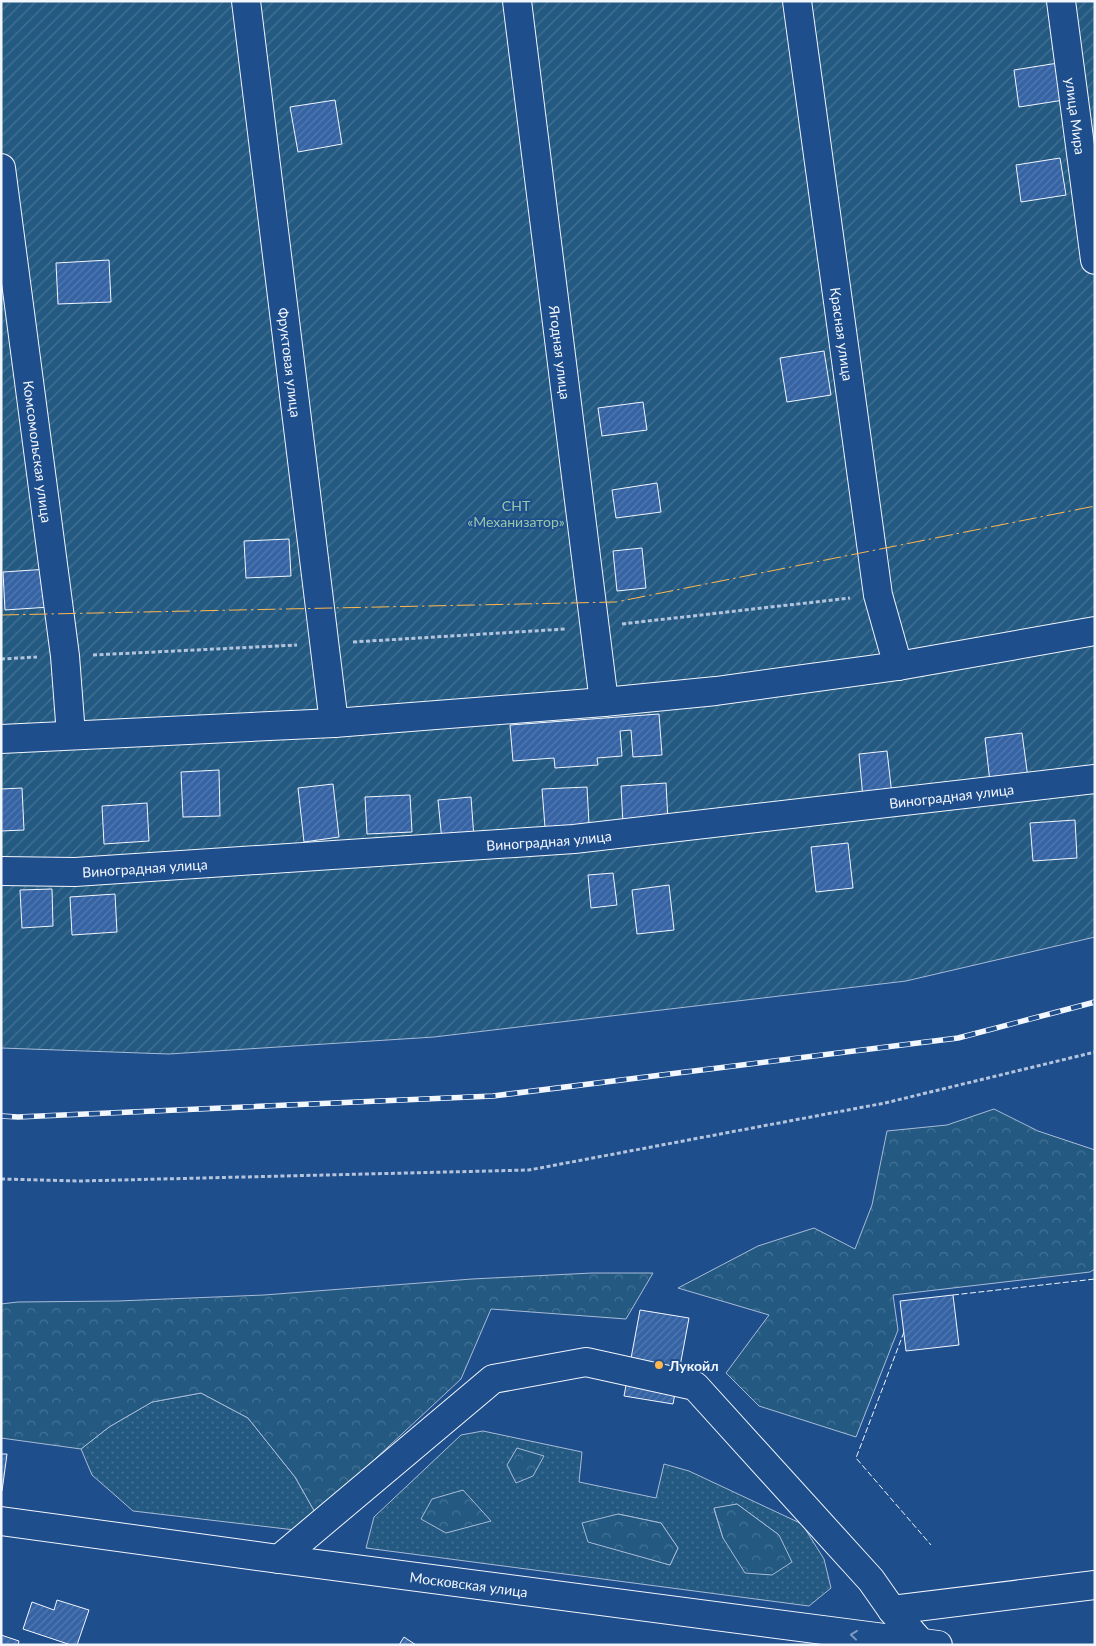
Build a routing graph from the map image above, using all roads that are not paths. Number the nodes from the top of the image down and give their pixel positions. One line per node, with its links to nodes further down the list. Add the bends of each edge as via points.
1 (246, 1): 10 (main road, Фруктовая улица)
2 (517, 1): 9 (main road, Ягодная улица)
3 (797, 1): 8 (main road, Красная улица, via 878,595)
4 (1061, 1): 6 (main road, улица Мира)
5 (1, 168): 11 (main road, Комсомольская улица, via 64,656)
6 (1095, 260)
7 (1095, 631): 8 (main road)
8 (898, 666): 9 (main road, via 716,691)
9 (604, 702): 10 (main road)
10 (334, 723): 11 (main road)
11 (71, 735): 12 (main road)
12 (1, 740)
13 (1095, 779): 14 (main road, Виноградная улица, via 574,839 74,872)
14 (1, 871)
15 (1, 1521): 17 (main road, Московская улица)
16 (1, 1538): 21 (main road, Московская улица)
17 (279, 1559): 19 (main road, via 494,1379 586,1362 695,1386 871,1580); 20 (main road, Московская улица, one-way to 17)
18 (1095, 1585): 19 (main road)
19 (892, 1610): 20 (main road)
20 (929, 1643)
21 (800, 1645)

